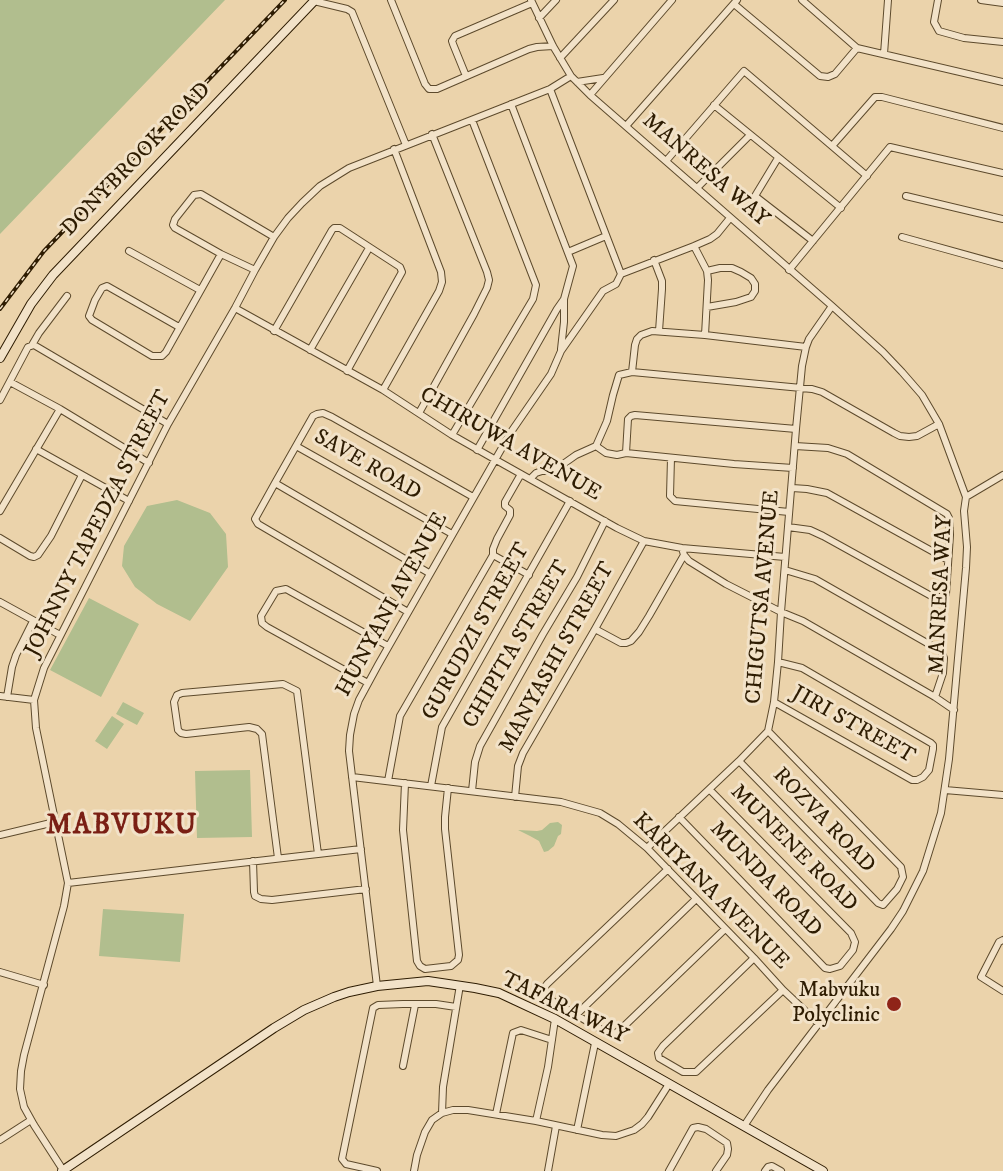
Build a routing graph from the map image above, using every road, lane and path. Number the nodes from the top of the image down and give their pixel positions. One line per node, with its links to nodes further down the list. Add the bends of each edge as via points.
1 (391, 0): 19 (street, via 429,89)
2 (556, 0): 13 (street)
3 (615, 0): 18 (street)
4 (672, 0): 21 (street)
5 (802, 0): 16 (street)
6 (888, 0): 17 (street)
7 (938, 0): 14 (street, via 934,22 939,31)
8 (981, 0): 12 (street)
9 (314, 1): 33 (street, via 352,12); 74 (street, DONYBROOK ROAD, via 48,280)
10 (532, 2): 13 (street, MANRESA WAY); 19 (street, via 455,36 452,41)
11 (735, 2): 16 (street, via 820,76 835,74); 29 (street)
12 (1003, 3)
13 (539, 18): 15 (street, MANRESA WAY)
14 (1003, 42)
15 (553, 46): 18 (street, MANRESA WAY); 19 (street, via 529,49)
16 (857, 48): 17 (street)
17 (884, 54): 23 (street)
18 (560, 58): 20 (street, MANRESA WAY)
19 (466, 76)
20 (571, 76): 22 (street, MANRESA WAY); 24 (street, JOHNNY TAPEDZA STREET)
21 (603, 78): 22 (street); 25 (street)
22 (577, 82): 25 (street, MANRESA WAY)
23 (1003, 82)
24 (550, 89): 26 (street, JOHNNY TAPEDZA STREET); 45 (street)
25 (590, 95): 29 (street, MANRESA WAY)
26 (511, 104): 28 (street, JOHNNY TAPEDZA STREET); 52 (street)
27 (714, 105): 32 (street); 34 (street, via 744,71); 37 (street)
28 (472, 120): 31 (street, JOHNNY TAPEDZA STREET); 86 (street, via 536,285 533,299)
29 (626, 126): 37 (street, MANRESA WAY)
30 (1003, 128): 34 (street, via 875,97)
31 (432, 134): 33 (street, JOHNNY TAPEDZA STREET); 82 (street, via 489,280)
32 (750, 135): 36 (street); 40 (street)
33 (406, 145): 35 (street, JOHNNY TAPEDZA STREET)
34 (832, 146): 39 (street)
35 (394, 149): 46 (street, JOHNNY TAPEDZA STREET, via 349,168 320,186); 79 (street, via 442,282)
36 (778, 158): 42 (street); 48 (street, via 754,196)
37 (666, 160): 40 (street, MANRESA WAY)
38 (1003, 173): 39 (street, via 890,147)
39 (867, 176): 42 (street)
40 (697, 188): 43 (street, MANRESA WAY)
41 (906, 196): 44 (street)
42 (841, 208): 48 (street)
43 (730, 218): 49 (street, via 714,237); 57 (street, MANRESA WAY)
44 (1003, 219)
45 (606, 236): 52 (street); 59 (street)
46 (274, 237): 53 (street, via 201,195 194,195 173,225); 56 (street, JOHNNY TAPEDZA STREET)
47 (902, 237): 55 (street)
48 (813, 241): 57 (street)
49 (694, 246): 54 (street); 58 (street)
50 (369, 248): 67 (street, via 334,228); 72 (street); 75 (street, via 400,267 402,274)
51 (129, 251): 60 (street)
52 (568, 252): 62 (street, via 573,266)
53 (221, 254): 56 (street); 60 (street)
54 (654, 260): 59 (street); 68 (street, via 662,281)
55 (1003, 266)
56 (255, 270): 65 (street, JOHNNY TAPEDZA STREET)
57 (789, 270): 63 (street, MANRESA WAY)
58 (706, 271): 64 (street); 64 (street, via 732,268 755,284 751,297)
59 (621, 274): 73 (street, via 616,284 603,291)
60 (200, 290): 66 (street)
61 (68, 296): 70 (street)
62 (564, 299): 73 (street); 91 (street)
63 (832, 306): 71 (street, CHIGUTSA AVENUE); 83 (street, MANRESA WAY, via 895,363)
64 (707, 307): 69 (street)
65 (235, 308): 67 (street, CHIRUWA AVENUE); 84 (street, JOHNNY TAPEDZA STREET)
66 (179, 327): 66 (street, via 166,352 158,357 89,316 102,288 109,286)
67 (274, 331): 72 (street, CHIRUWA AVENUE)
68 (659, 331): 69 (street); 76 (street, via 637,339)
69 (705, 335): 71 (street)
70 (32, 345): 77 (street); 84 (street)
71 (806, 347): 78 (street, CHIGUTSA AVENUE)
72 (310, 350): 75 (street, CHIRUWA AVENUE)
73 (561, 351): 94 (street, HUNYANI AVENUE)
74 (0, 358)
75 (347, 371): 79 (street, CHIRUWA AVENUE)
76 (632, 372): 78 (street); 88 (street, via 619,375)
77 (10, 382): 80 (street); 81 (street)
78 (800, 387): 83 (street, via 822,392 900,436 917,436); 85 (street, CHIGUTSA AVENUE)
79 (383, 390): 82 (street, CHIRUWA AVENUE)
80 (0, 400)
81 (60, 409): 90 (street); 95 (street)
82 (419, 412): 86 (street, CHIRUWA AVENUE)
83 (939, 423): 104 (street, MANRESA WAY)
84 (168, 424): 95 (street, JOHNNY TAPEDZA STREET)
85 (796, 429): 89 (street, CHIGUTSA AVENUE); 92 (street, via 635,415 628,419)
86 (452, 435): 91 (street, CHIRUWA AVENUE)
87 (296, 446): 101 (street); 103 (street, via 314,415 323,413); 111 (street, SAVE ROAD)
88 (596, 446): 92 (street, via 606,453); 100 (street)
89 (795, 446): 96 (street, CHIGUTSA AVENUE); 117 (street, via 828,448 846,454 947,513)
90 (36, 449): 98 (street); 107 (street)
91 (477, 450): 94 (street, CHIRUWA AVENUE)
92 (626, 453): 93 (street)
93 (671, 458): 96 (street); 108 (street, via 670,496 675,501)
94 (496, 460): 97 (street, CHIRUWA AVENUE); 103 (street, HUNYANI AVENUE)
95 (149, 463): 105 (street, JOHNNY TAPEDZA STREET)
96 (793, 468): 102 (street, CHIGUTSA AVENUE)
97 (521, 474): 100 (street, CHIRUWA AVENUE); 115 (street, via 505,502 510,515)
98 (82, 475): 105 (street); 112 (street, via 38,555 30,556)
99 (1003, 475): 104 (street)
100 (530, 479): 106 (street, CHIRUWA AVENUE)
101 (275, 483): 119 (street); 122 (street, via 255,519 260,526)
102 (792, 488): 108 (street, CHIGUTSA AVENUE); 117 (street, via 826,494)
103 (473, 497): 111 (street, HUNYANI AVENUE)
104 (966, 497): 134 (street, MANRESA WAY, via 966,567)
105 (129, 501): 126 (street, JOHNNY TAPEDZA STREET)
106 (570, 501): 109 (street, CHIRUWA AVENUE); 120 (street, GURUDZI STREET)
107 (0, 511)
108 (789, 512): 110 (street, CHIGUTSA AVENUE)
109 (605, 522): 113 (street, CHIRUWA AVENUE); 144 (street, CHIPITA STREET, via 480,746)
110 (788, 527): 116 (street, CHIGUTSA AVENUE); 117 (street, via 823,536 935,598 946,594)
111 (452, 534): 119 (street, HUNYANI AVENUE)
112 (0, 538)
113 (644, 541): 114 (street, CHIRUWA AVENUE); 125 (street, MANYASHI STREET)
114 (683, 551): 116 (street, CHIRUWA AVENUE); 123 (street, via 689,561); 125 (street, via 649,616 631,641 621,643)
115 (493, 555): 120 (street); 138 (street, via 400,716)
116 (785, 556): 118 (street, CHIGUTSA AVENUE)
117 (948, 560)
118 (785, 570): 123 (street, CHIGUTSA AVENUE); 131 (street, via 815,579 941,651 943,672)
119 (429, 573): 122 (street, HUNYANI AVENUE)
120 (529, 574): 140 (street, GURUDZI STREET, via 442,727)
121 (0, 602): 124 (street)
122 (408, 612): 127 (street, HUNYANI AVENUE)
123 (781, 612): 128 (street, CHIGUTSA AVENUE); 131 (street)
124 (33, 621): 126 (street); 130 (street, via 12,667)
125 (595, 629): 146 (street, MANYASHI STREET, via 523,753)
126 (60, 635): 132 (street, JOHNNY TAPEDZA STREET, via 40,676)
127 (388, 646): 129 (street, HUNYANI AVENUE); 129 (street, via 286,589 276,591 261,616 267,627)
128 (778, 662): 133 (street, CHIGUTSA AVENUE); 133 (street, JIRI STREET, via 802,668 932,744 928,772 910,779)
129 (368, 683): 137 (street, HUNYANI AVENUE, via 352,723)
130 (4, 697): 132 (street)
131 (935, 697): 134 (street)
132 (34, 700): 148 (street, JOHNNY TAPEDZA STREET)
133 (774, 702): 135 (street, CHIGUTSA AVENUE)
134 (954, 710): 143 (street, MANRESA WAY)
135 (768, 731): 136 (street, CHIGUTSA AVENUE); 136 (street, ROZVA ROAD, via 901,867 903,877 897,889 882,905)
136 (739, 761): 142 (street, CHIGUTSA AVENUE)
137 (352, 777): 138 (street, KARIYANA AVENUE); 151 (street, HUNYANI AVENUE)
138 (388, 781): 139 (street, KARIYANA AVENUE)
139 (405, 783): 140 (street, KARIYANA AVENUE); 141 (street, via 403,830 417,961 425,969 451,966 458,960 445,829)
140 (431, 786): 141 (street, KARIYANA AVENUE)
141 (448, 788): 144 (street, KARIYANA AVENUE)
142 (710, 790): 147 (street, CHIGUTSA AVENUE); 162 (street, MUNENE ROAD, via 850,933 855,942 853,950 840,966)
143 (945, 790): 145 (street); 173 (street, MANRESA WAY, via 931,849 911,896 891,929)
144 (472, 791): 146 (street, KARIYANA AVENUE)
145 (1003, 795)
146 (514, 796): 150 (street, KARIYANA AVENUE, via 590,810 618,824)
147 (679, 817): 150 (street, CHIGUTSA AVENUE); 162 (street, MUNDA ROAD)
148 (55, 822): 149 (street); 156 (street, JOHNNY TAPEDZA STREET)
149 (0, 835)
150 (647, 848): 155 (street, KARIYANA AVENUE)
151 (361, 849): 152 (street); 157 (street, HUNYANI AVENUE)
152 (318, 854): 153 (street); 153 (street, via 297,691 283,684 177,695 174,702 181,733 249,727 262,734)
153 (278, 858): 154 (street)
154 (253, 861): 156 (street); 157 (street, via 254,892 261,900)
155 (668, 869): 158 (street, KARIYANA AVENUE); 171 (street, via 544,987 542,991 548,999)
156 (68, 883): 164 (street, JOHNNY TAPEDZA STREET)
157 (366, 889): 166 (street, HUNYANI AVENUE)
158 (696, 898): 159 (street, KARIYANA AVENUE); 171 (street)
159 (725, 929): 161 (street, KARIYANA AVENUE); 171 (street, via 616,1034 607,1033)
160 (1003, 940): 168 (street, via 981,977)
161 (754, 958): 167 (street, KARIYANA AVENUE); 167 (street, via 672,1037 658,1056 683,1072 696,1072)
162 (825, 968)
163 (0, 972): 164 (street)
164 (44, 985): 180 (street, JOHNNY TAPEDZA STREET, via 21,1071 22,1101)
165 (460, 985): 166 (street, TAFARA WAY, via 428,981); 170 (street); 172 (street, TAFARA WAY, via 499,993)
166 (377, 986): 187 (street, TAFARA WAY, via 333,997 290,1017)
167 (783, 990): 173 (street, KARIYANA AVENUE)
168 (1003, 991)
169 (415, 1005): 170 (street); 176 (street); 188 (street, via 378,1005 372,1010 342,1160)
170 (456, 1007): 178 (street)
171 (577, 1014)
172 (555, 1020): 174 (street); 175 (street, TAFARA WAY)
173 (818, 1023): 183 (street, MANRESA WAY)
174 (552, 1040): 179 (street, via 521,1030 513,1032); 181 (street)
175 (596, 1043): 177 (street, TAFARA WAY); 184 (street)
176 (403, 1066)
177 (669, 1084): 183 (street, TAFARA WAY); 184 (street, via 648,1118 634,1130 611,1136)
178 (442, 1113): 179 (street, via 459,1110); 189 (street, via 425,1132)
179 (496, 1114): 181 (street)
180 (31, 1120): 185 (street); 187 (street, JOHNNY TAPEDZA STREET)
181 (536, 1121): 182 (street)
182 (556, 1126): 184 (street); 186 (street)
183 (744, 1126): 195 (street, TAFARA WAY)
184 (577, 1130)
185 (0, 1140)
186 (548, 1170): 190 (street)
187 (63, 1171)
188 (377, 1171)
189 (414, 1171)
190 (556, 1171)
191 (669, 1171): 192 (street, via 693,1128 698,1127 728,1143 727,1155)
192 (716, 1171)
193 (765, 1171): 194 (street, via 772,1166)
194 (782, 1171)
195 (823, 1171)

